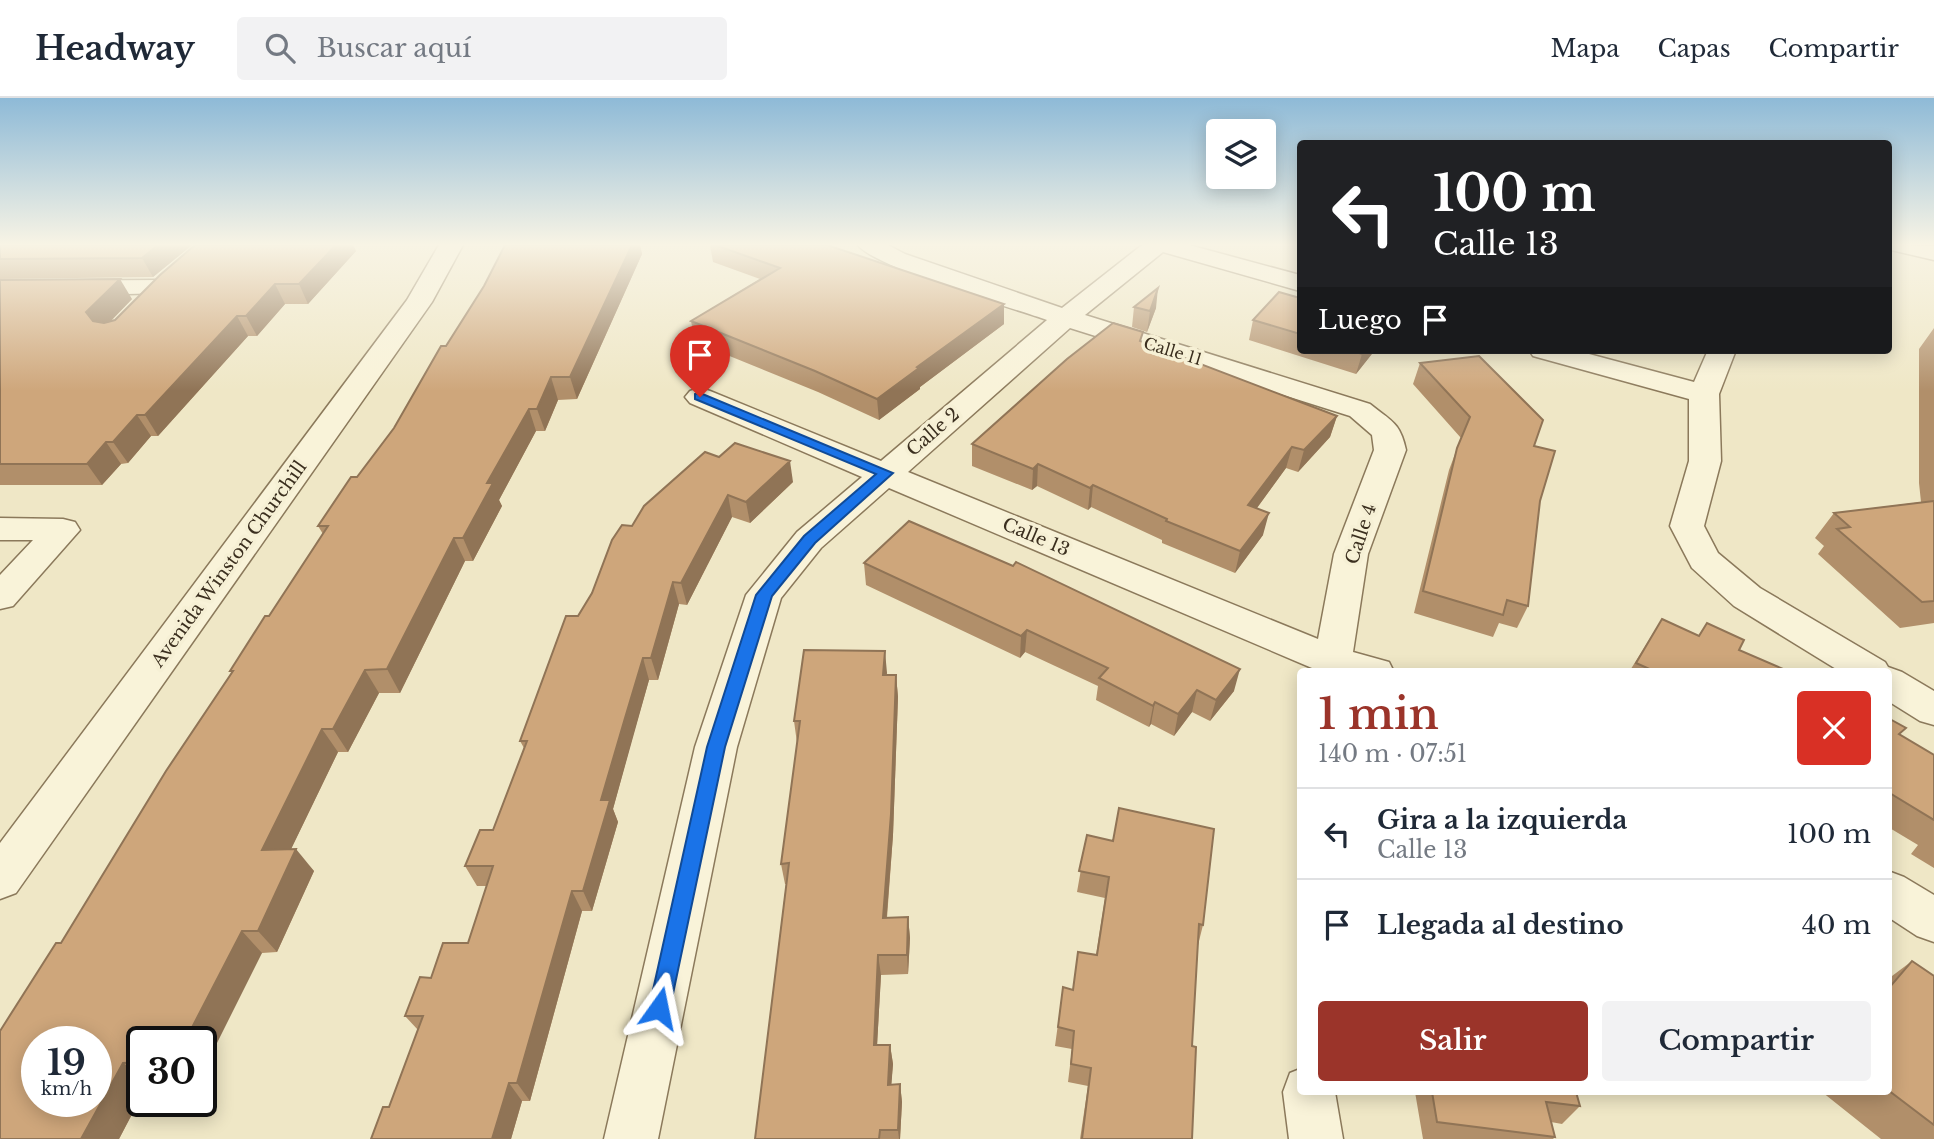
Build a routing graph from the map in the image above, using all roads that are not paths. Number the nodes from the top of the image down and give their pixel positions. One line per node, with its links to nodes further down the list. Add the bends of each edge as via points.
1 (156, 294): 5 (street)
2 (424, 294): 19 (street, Avenida Winston Churchill)
3 (996, 294): 6 (street, Calle 11)
4 (1096, 294): 6 (street, Calle 2)
5 (134, 315)
6 (1066, 318): 11 (street, Calle 11); 12 (street, Calle 2)
7 (1558, 354): 9 (street)
8 (1720, 354): 9 (street)
9 (1704, 394): 16 (street, via 1705,461 1686,526 1704,560 1747,597)
10 (700, 397): 12 (street, Calle 13)
11 (1360, 410): 15 (street, Calle 4, via 1387,432 1390,450 1351,554)
12 (886, 473): 15 (street, Calle 13); 23 (street, Calle 2, via 809,540 764,595 716,747)
13 (0, 529): 14 (street, via 63,530)
14 (0, 597)
15 (1332, 666)
16 (1864, 668)
17 (1892, 684): 18 (street)
18 (1934, 710)
19 (0, 879)
20 (1892, 894): 21 (street)
21 (1934, 921)
22 (1309, 1095): 24 (street)
23 (631, 1139)
24 (1316, 1139)

